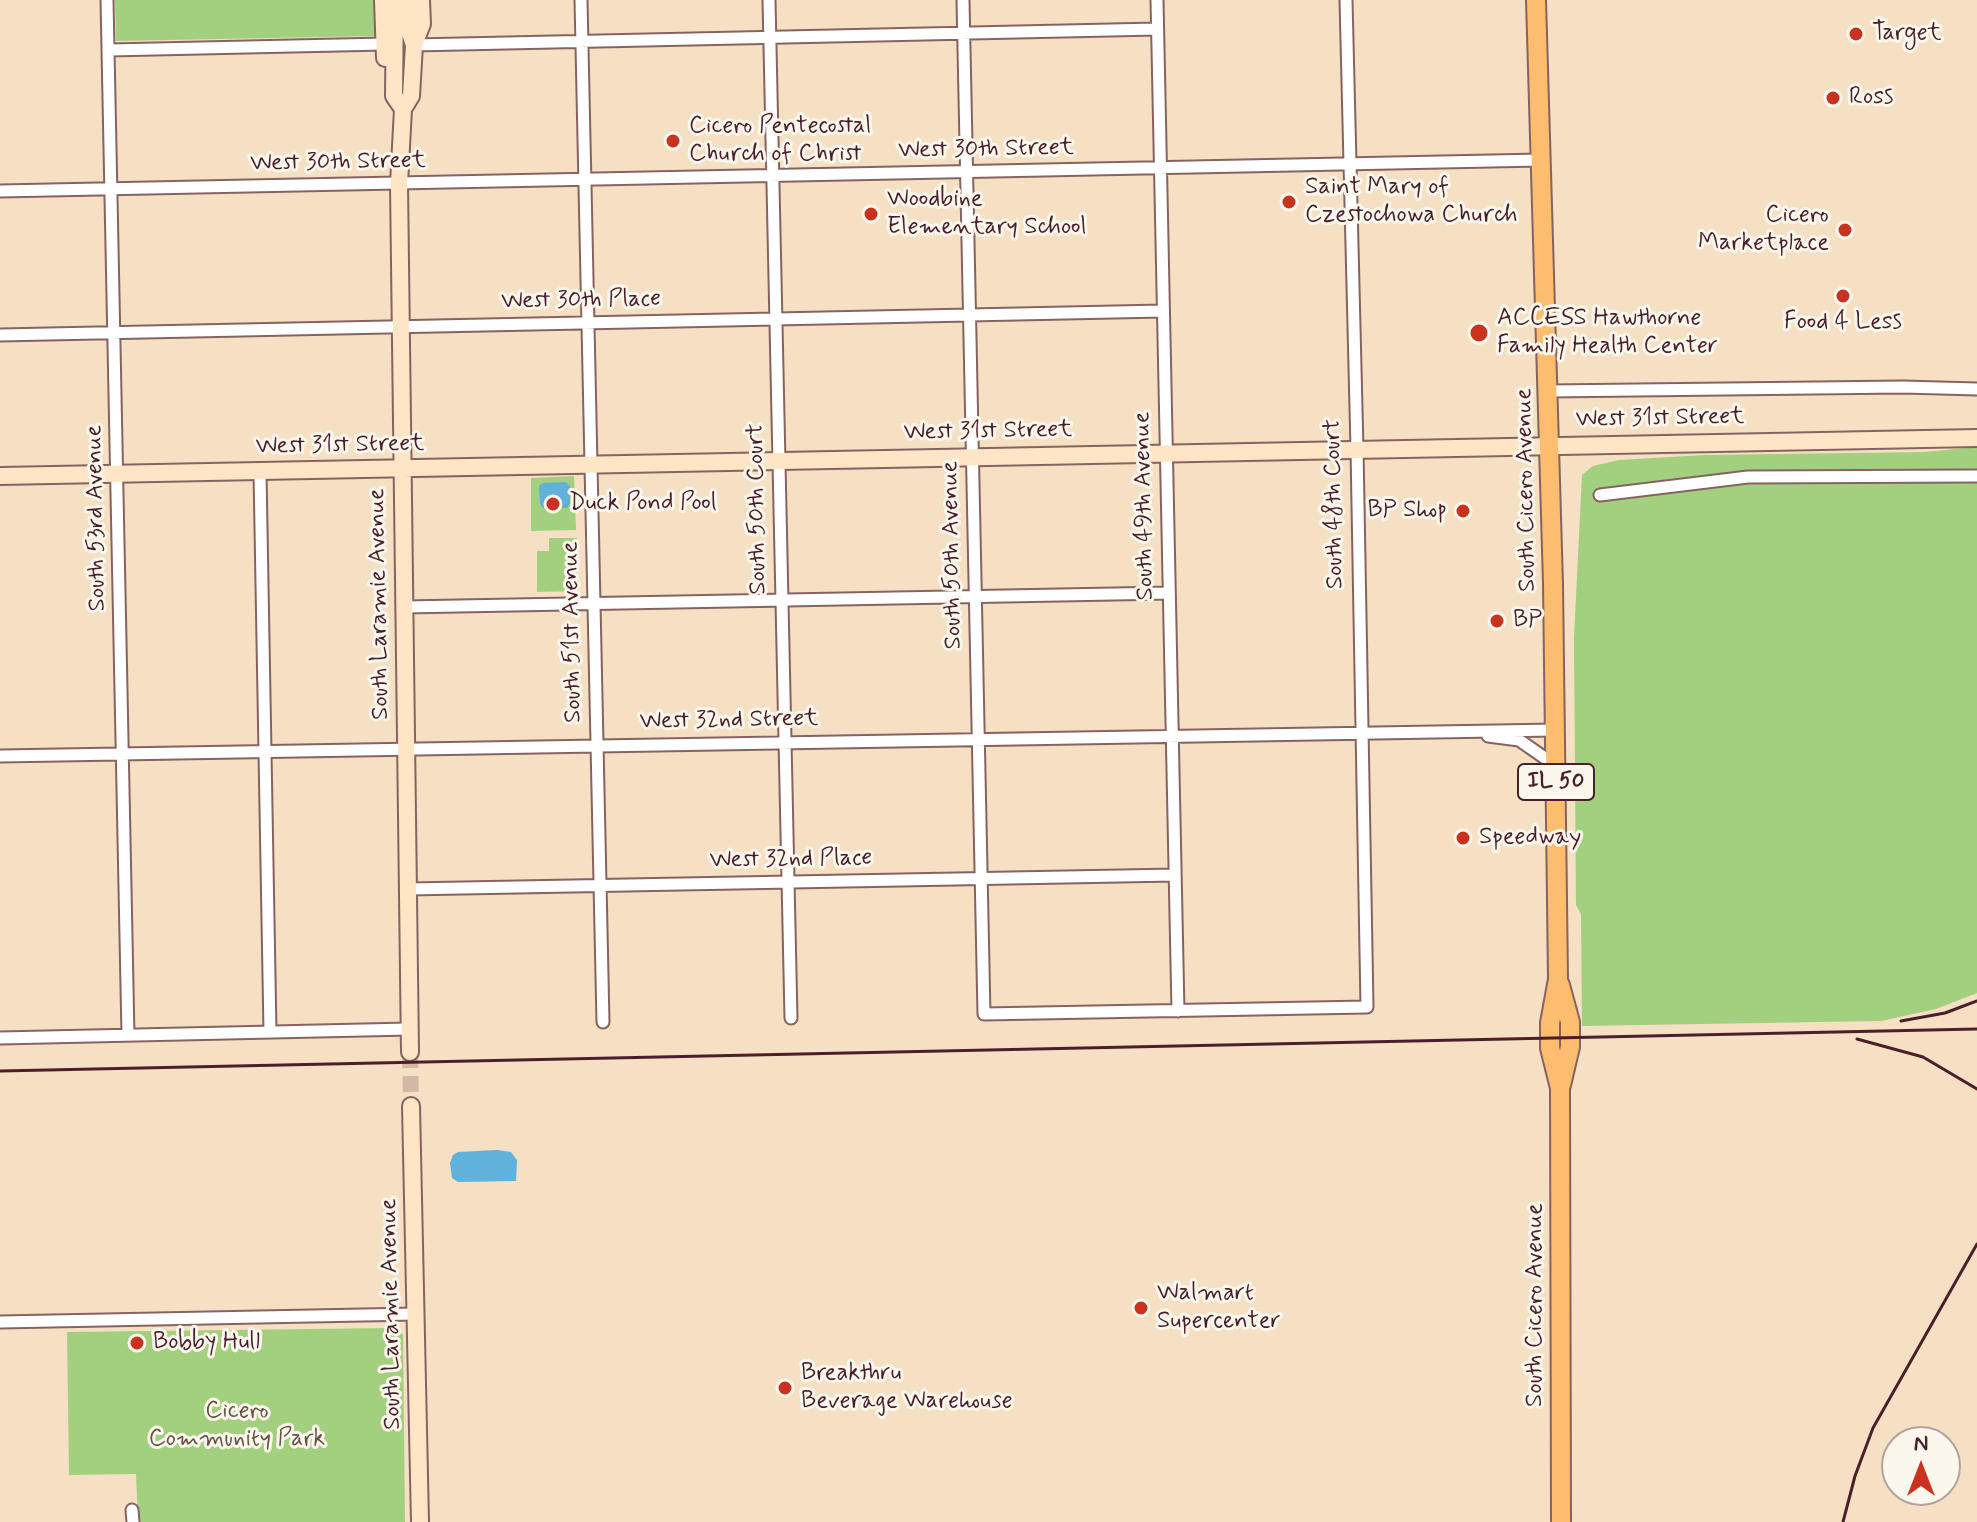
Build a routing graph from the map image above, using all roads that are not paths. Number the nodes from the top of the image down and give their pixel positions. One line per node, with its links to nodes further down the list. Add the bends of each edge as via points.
1 (107, 0): 18 (street, South 53rd Avenue)
2 (383, 0): 16 (main road)
3 (395, 0): 19 (main road, South Laramie Avenue)
4 (407, 0): 17 (main road, South Laramie Avenue)
5 (421, 0): 17 (main road, via 422,24)
6 (581, 0): 15 (street, South 51st Avenue)
7 (769, 0): 14 (street, South 50th Court)
8 (963, 0): 13 (street, South 50th Avenue)
9 (1157, 0): 12 (street, South 49th Avenue)
10 (1346, 0): 22 (street, South 48th Court)
11 (1536, 0): 21 (main road, South Cicero Avenue / IL 50)
12 (1157, 29): 13 (street); 23 (street, South 49th Avenue)
13 (963, 33): 14 (street); 24 (street, South 50th Avenue)
14 (770, 36): 15 (street); 25 (street, South 50th Court)
15 (582, 40): 17 (street); 26 (street, South 51st Avenue)
16 (385, 44): 18 (street); 19 (main road, via 385,63)
17 (414, 45): 20 (main road, South Laramie Avenue, via 411,96)
18 (109, 50): 28 (street, South 53rd Avenue)
19 (394, 81): 20 (main road, South Laramie Avenue, via 394,96)
20 (403, 109): 27 (main road, South Laramie Avenue)
21 (1541, 160): 22 (street, West 30th Street); 38 (main road, South Cicero Avenue / IL 50)
22 (1349, 165): 23 (street, West 30th Street); 41 (street, South 48th Court)
23 (1160, 168): 24 (street, West 30th Street); 30 (street, South 49th Avenue)
24 (966, 173): 25 (street, West 30th Street); 31 (street, South 50th Avenue)
25 (773, 176): 26 (street, West 30th Street); 32 (street, South 50th Court)
26 (585, 180): 27 (street, West 30th Street); 33 (street, South 51st Avenue)
27 (399, 184): 28 (street, West 30th Street); 34 (main road, South Laramie Avenue)
28 (111, 190): 29 (street, West 30th Street); 35 (street, South 53rd Avenue)
29 (0, 191)
30 (1163, 311): 31 (street, West 30th Place); 42 (street, South 49th Avenue)
31 (969, 314): 32 (street, West 30th Place); 43 (street, South 50th Avenue)
32 (776, 319): 33 (street, West 30th Place); 44 (street, South 50th Court)
33 (588, 323): 34 (street, West 30th Place); 45 (street, South 51st Avenue)
34 (401, 326): 35 (street, West 30th Place); 46 (main road, South Laramie Avenue)
35 (115, 334): 36 (street, West 30th Place); 48 (street, South 53rd Avenue)
36 (0, 335)
37 (1977, 389): 38 (street)
38 (1548, 391): 40 (main road, South Cicero Avenue / IL 50)
39 (1977, 438): 40 (main road, West 31st Street)
40 (1550, 445): 41 (main road, West 31st Street); 57 (main road, South Cicero Avenue / IL 50)
41 (1357, 449): 42 (main road, West 31st Street); 58 (street, South 48th Court)
42 (1166, 453): 43 (main road, West 31st Street); 52 (street, South 49th Avenue)
43 (972, 456): 44 (main road, West 31st Street); 53 (street, South 50th Avenue)
44 (779, 460): 45 (main road, West 31st Street); 54 (street, South 50th Court)
45 (591, 464): 46 (main road, West 31st Street); 55 (street, South 51st Avenue)
46 (403, 469): 47 (main road, West 31st Street); 56 (main road, South Laramie Avenue)
47 (260, 472): 48 (main road, West 31st Street); 65 (street)
48 (119, 474): 49 (main road, West 31st Street); 66 (street, South 53rd Avenue)
49 (0, 476)
50 (1977, 476): 51 (street, via 1748,477)
51 (1600, 495)
52 (1169, 593): 53 (street); 60 (street, South 49th Avenue)
53 (976, 598): 54 (street); 61 (street, South 50th Avenue)
54 (782, 600): 55 (street); 62 (street, South 50th Court)
55 (594, 605): 56 (street); 63 (street, South 51st Avenue)
56 (404, 607): 64 (main road, South Laramie Avenue)
57 (1555, 730): 59 (street, West 32nd Street); 68 (main road, South Cicero Avenue / IL 50)
58 (1360, 731): 59 (street, West 32nd Street); 60 (street, West 32nd Street); 74 (street, South 48th Court, via 1367,1007)
59 (1460, 731): 68 (street, West 32nd Street, via 1519,740)
60 (1172, 735): 61 (street, West 32nd Street); 69 (street, South 49th Avenue)
61 (979, 738): 62 (street, West 32nd Street); 70 (street, South 50th Avenue)
62 (785, 742): 63 (street, West 32nd Street); 71 (street, South 50th Court)
63 (597, 745): 64 (street, West 32nd Street); 72 (street, South 51st Avenue)
64 (406, 749): 65 (street, West 32nd Street); 73 (main road, South Laramie Avenue)
65 (265, 752): 66 (street, West 32nd Street); 78 (street)
66 (123, 754): 67 (street, West 32nd Street); 79 (street, South 53rd Avenue)
67 (0, 756)
68 (1555, 765): 86 (main road, South Cicero Avenue / IL 50, via 1558,979 1570,1022 1560,1088)
69 (1175, 875): 70 (street, West 32nd Place); 74 (street, South 49th Avenue)
70 (982, 879): 71 (street, West 32nd Place); 74 (street, South 50th Avenue, via 984,1014)
71 (788, 882): 72 (street, West 32nd Place); 75 (street, South 50th Court)
72 (600, 886): 73 (street, West 32nd Place); 76 (street, South 51st Avenue)
73 (408, 889): 77 (main road, South Laramie Avenue)
74 (1178, 1011)
75 (791, 1018)
76 (603, 1022)
77 (409, 1029): 78 (street); 81 (main road, South Laramie Avenue)
78 (270, 1032): 79 (street)
79 (128, 1035): 80 (street)
80 (0, 1038)
81 (410, 1052)
82 (411, 1106): 83 (main road, South Laramie Avenue)
83 (415, 1314): 84 (street); 85 (main road, South Laramie Avenue)
84 (0, 1322)
85 (420, 1522)
86 (1561, 1522)

